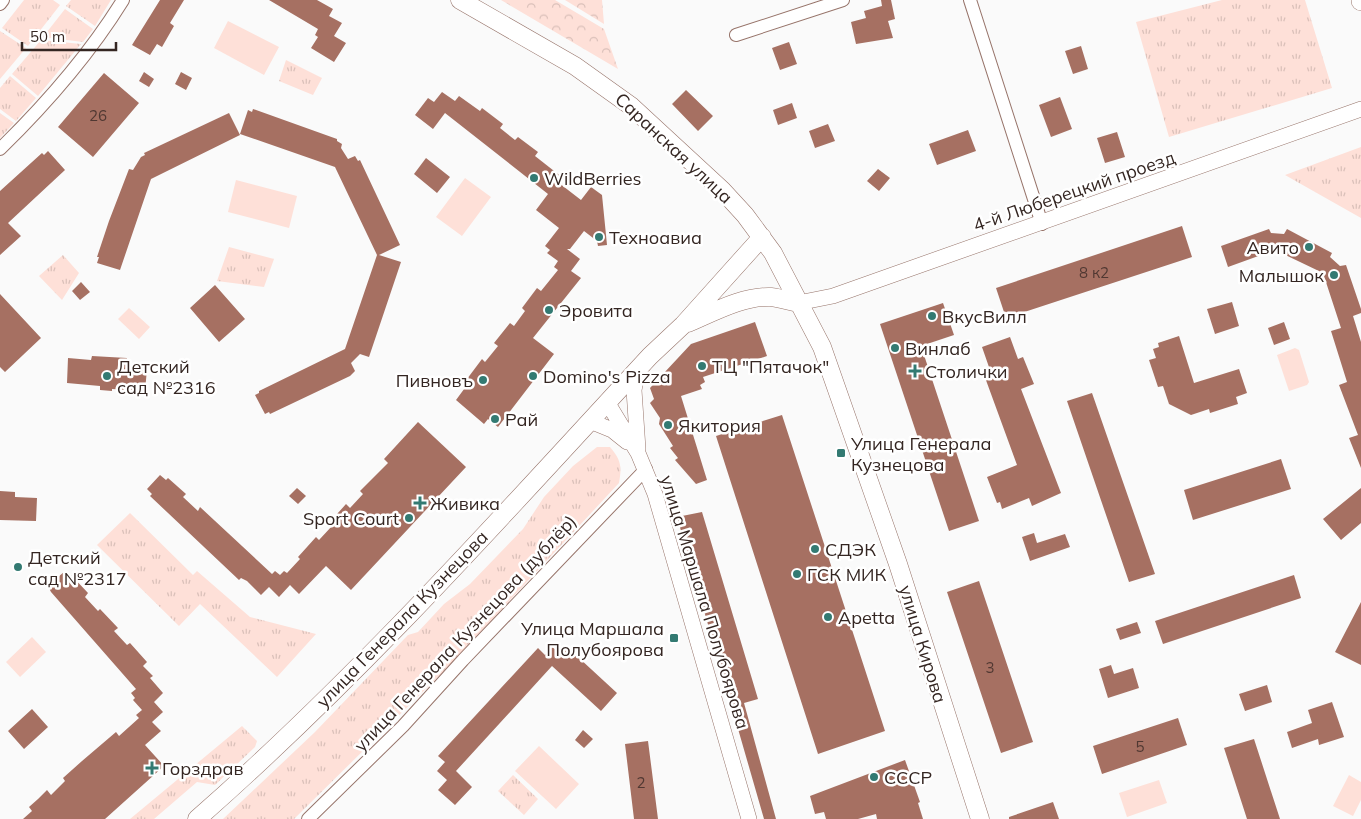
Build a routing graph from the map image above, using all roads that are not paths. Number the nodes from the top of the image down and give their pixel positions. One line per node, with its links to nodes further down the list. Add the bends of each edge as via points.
1 (3, 0): 6 (street)
2 (123, 0): 9 (street, via 102,33 31,119)
3 (460, 0): 11 (main road, Саранская улица, via 576,66 624,100 722,190)
4 (843, 0): 7 (street)
5 (970, 0): 10 (street)
6 (0, 4)
7 (736, 35)
8 (1361, 110): 10 (street, 4-й Люберецкий проезд)
9 (0, 149)
10 (1042, 224): 12 (street, 4-й Люберецкий проезд, via 833,296)
11 (762, 237): 12 (main road, Саранская улица); 13 (main road, улица Генерала Кузнецова)
12 (798, 303): 13 (main road, улица Генерала Кузнецова, via 771,297 755,298); 22 (main road, улица Кирова, via 826,356 898,564)
13 (683, 325): 14 (main road, улица Генерала Кузнецова)
14 (638, 369): 15 (main road, улица Генерала Кузнецова); 17 (street, via 634,390)
15 (607, 402): 16 (main road, улица Генерала Кузнецова); 17 (street, улица Маршала Полубоярова)
16 (590, 421): 17 (street, via 612,430); 19 (main road, улица Генерала Кузнецова, via 369,657)
17 (638, 452): 18 (street, улица Маршала Полубоярова)
18 (646, 469): 20 (street, улица Генерала Кузнецова (дублёр), via 403,726); 21 (street, улица Маршала Полубоярова)
19 (197, 819)
20 (308, 819)
21 (749, 819)
22 (980, 819)

